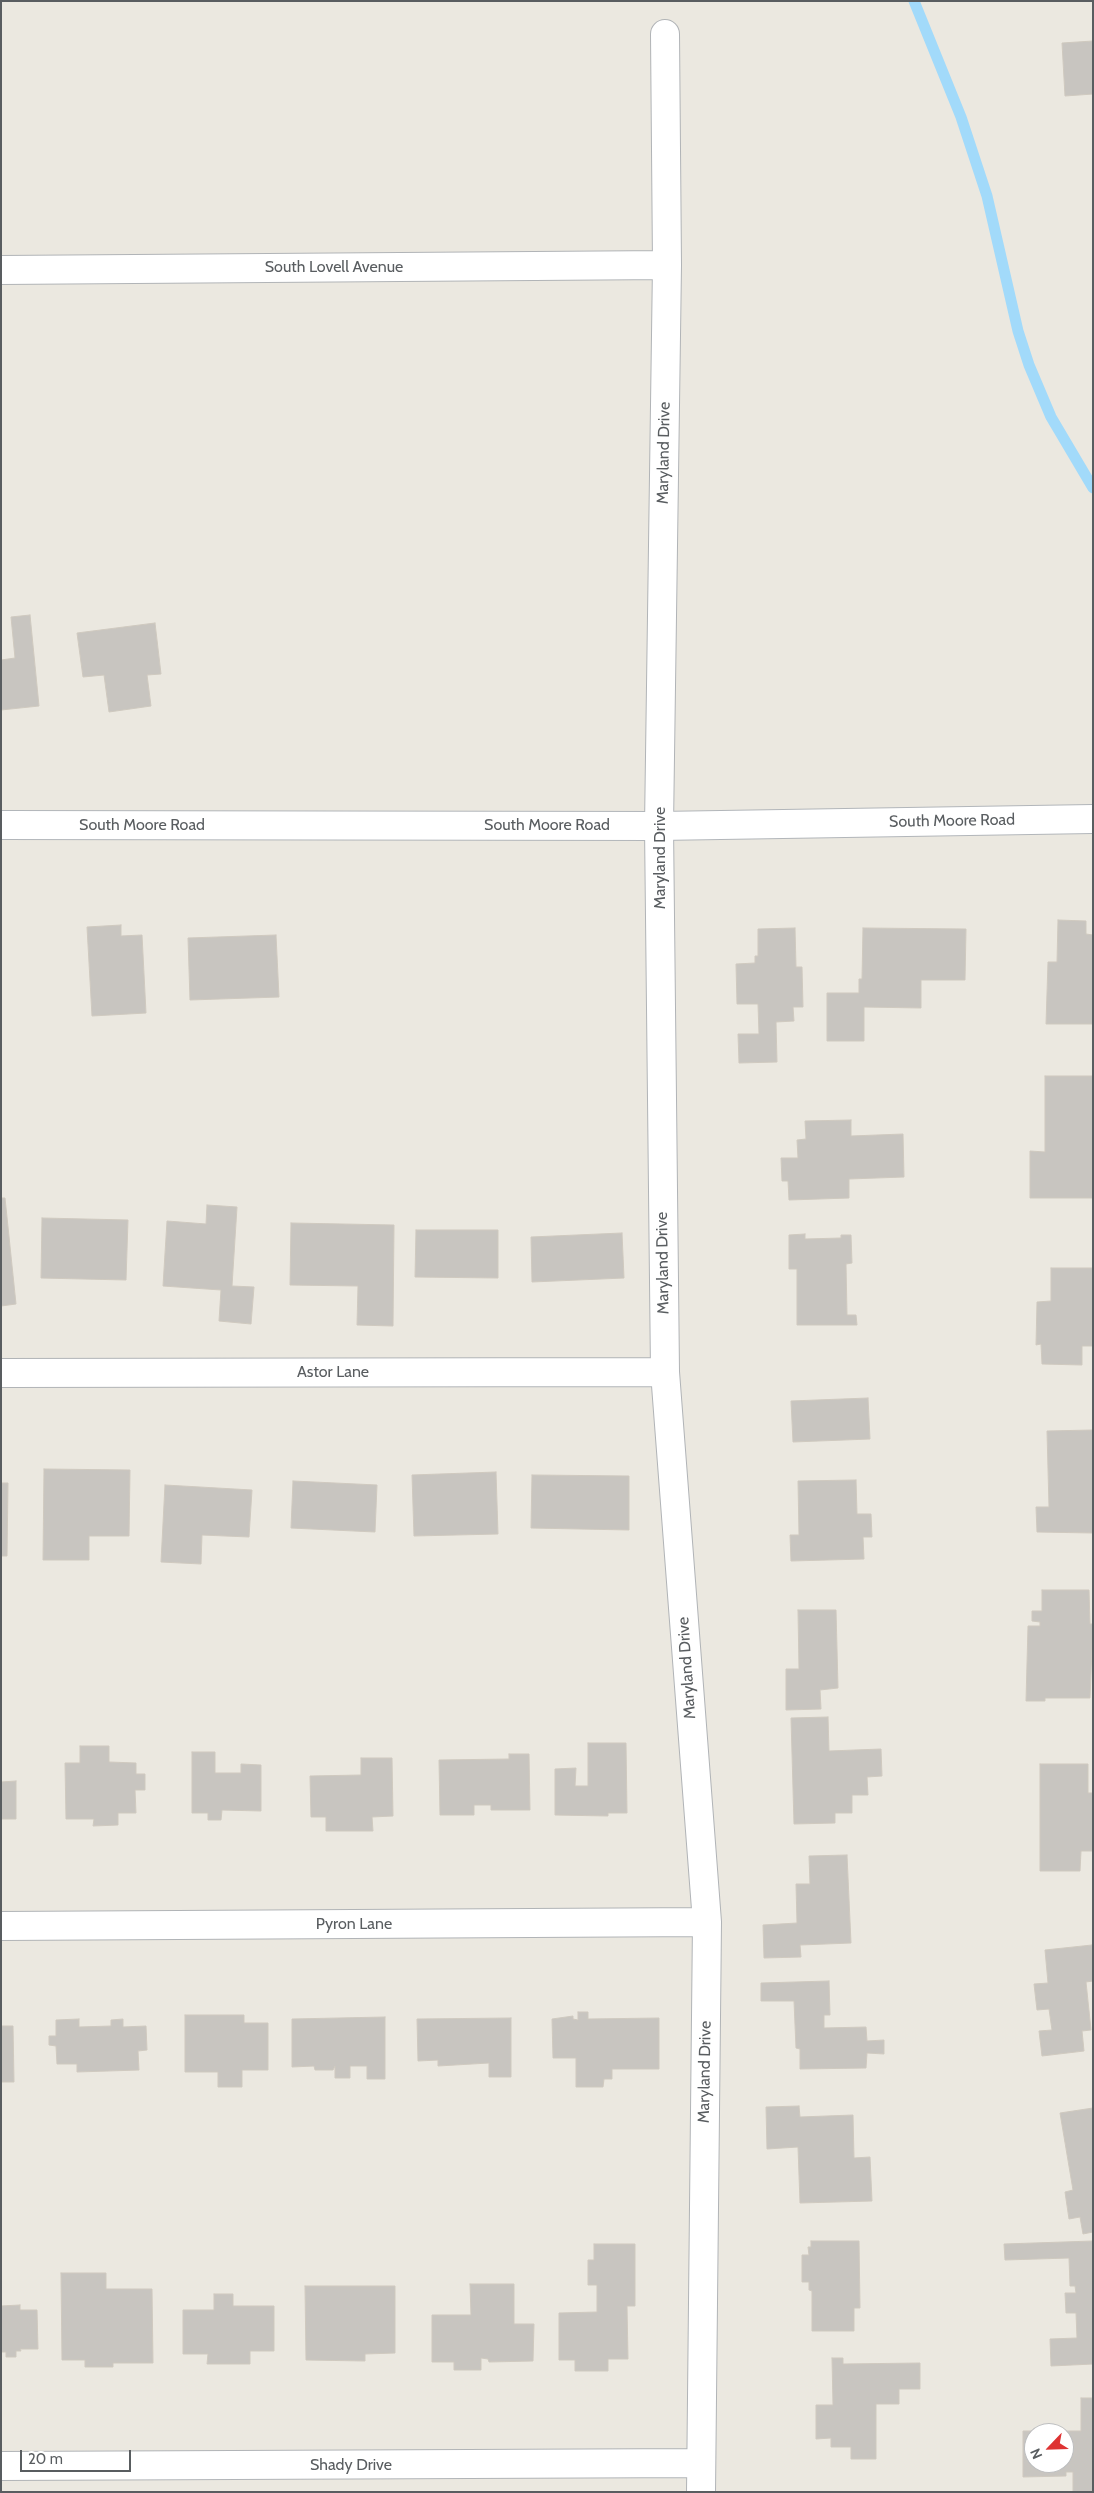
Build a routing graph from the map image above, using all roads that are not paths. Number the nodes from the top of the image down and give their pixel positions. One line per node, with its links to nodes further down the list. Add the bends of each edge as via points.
1 (665, 34): 2 (street, Maryland Drive)
2 (667, 265): 3 (street, South Lovell Avenue); 6 (street, Maryland Drive)
3 (1, 270)
4 (1093, 819): 6 (street, South Moore Road)
5 (1, 825): 6 (street, South Moore Road)
6 (659, 826): 8 (street, Maryland Drive)
7 (1, 1372): 8 (street, Astor Lane)
8 (664, 1372): 9 (street, Maryland Drive)
9 (707, 1922): 10 (street, Pyron Lane); 11 (street, Maryland Drive)
10 (1, 1926)
11 (701, 2463): 12 (street, Shady Drive); 13 (street, Maryland Drive)
12 (1, 2466)
13 (700, 2492)

